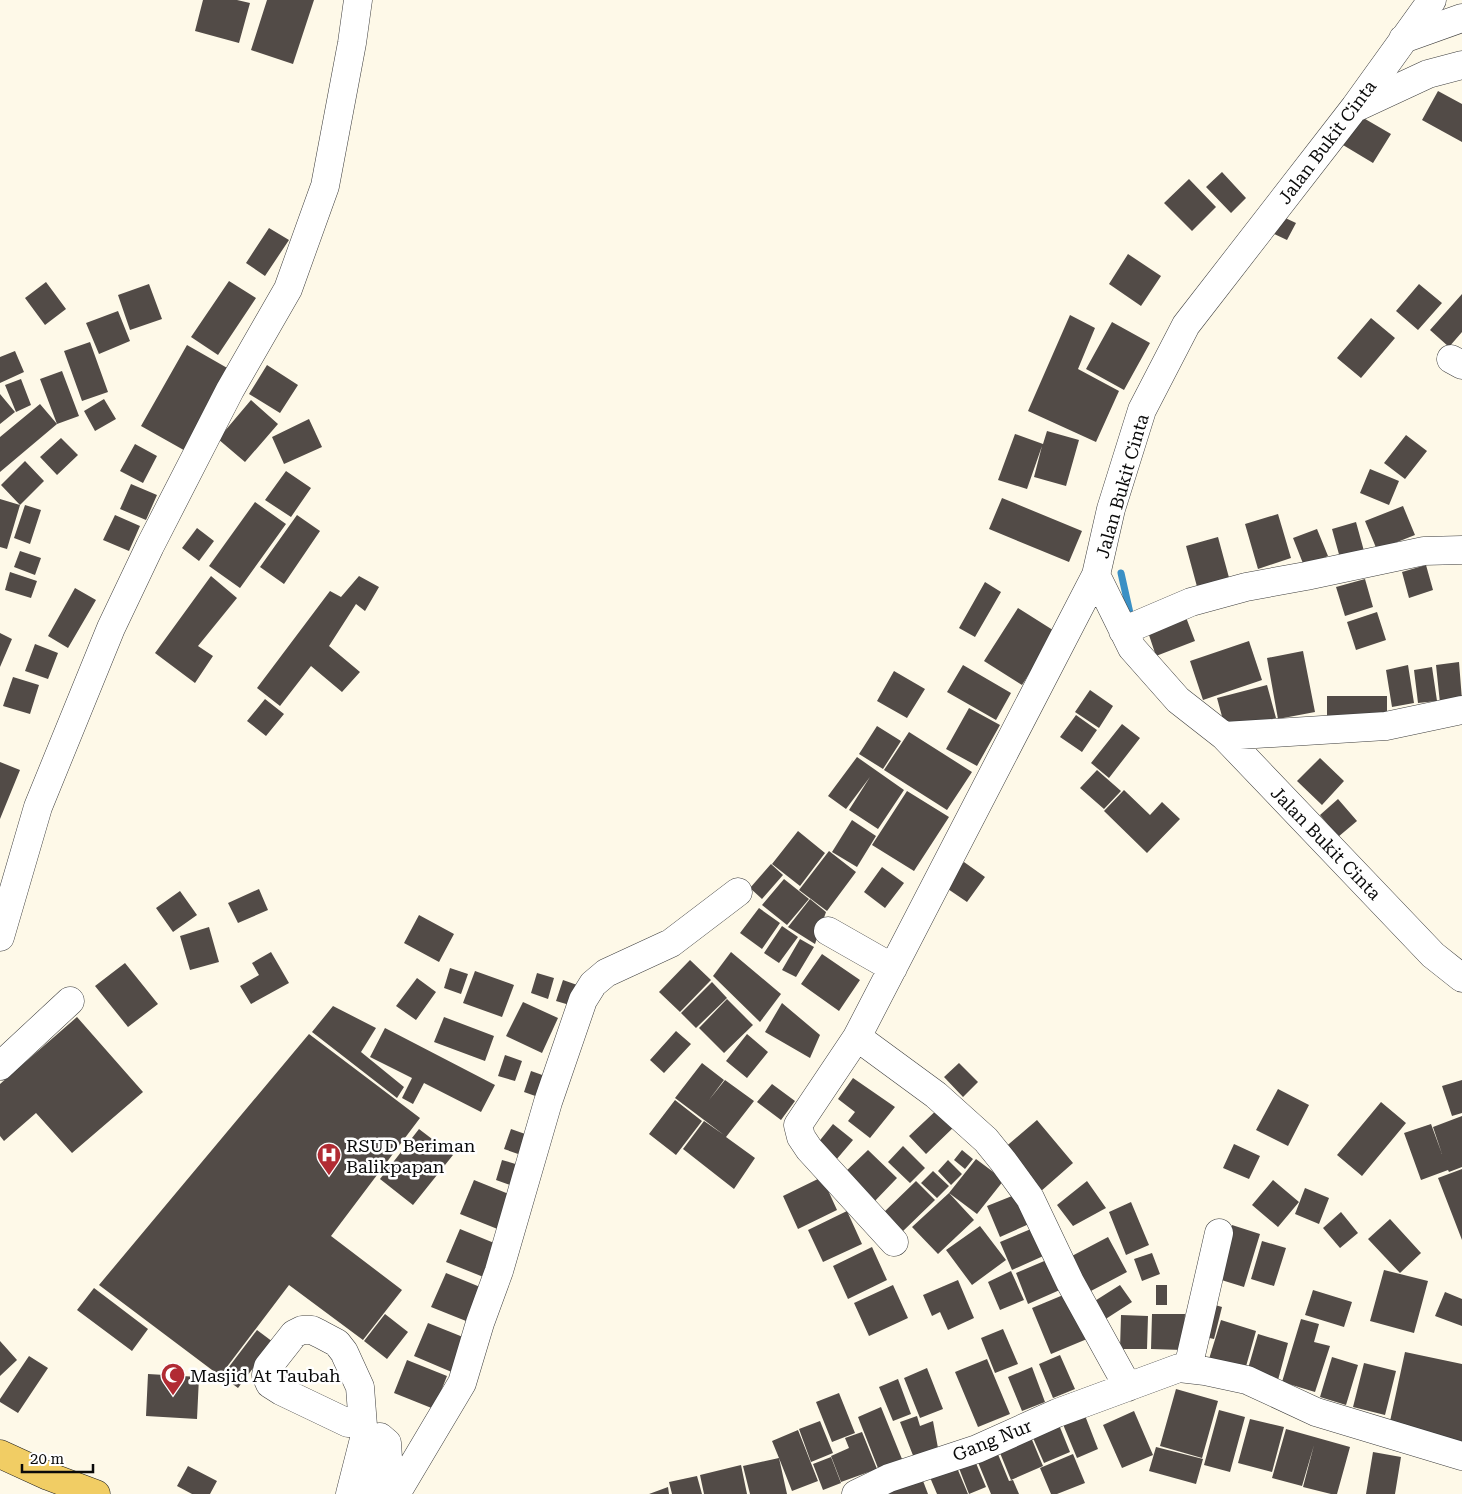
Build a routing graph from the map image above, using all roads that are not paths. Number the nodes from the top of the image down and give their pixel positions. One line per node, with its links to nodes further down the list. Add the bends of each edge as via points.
1 (358, 0): 14 (street, via 324,186 288,289 230,390 111,628 38,807)
2 (1432, 0): 4 (street, Jalan Bukit Cinta)
3 (1462, 18): 4 (street)
4 (1402, 39): 6 (street, Jalan Bukit Cinta)
5 (1462, 65): 6 (street, via 1428,74)
6 (1355, 107): 8 (street, Jalan Bukit Cinta, via 1186,326 1142,410)
7 (1462, 550): 9 (street, via 1424,551 1246,587 1191,602)
8 (1096, 575): 9 (street, Jalan Bukit Cinta); 15 (street)
9 (1123, 630): 11 (street, Jalan Bukit Cinta, via 1132,648 1178,700)
10 (1462, 710): 11 (street, via 1386,726)
11 (1224, 736): 16 (street, Jalan Bukit Cinta, via 1433,955)
12 (738, 892): 31 (street, via 671,943 606,973 593,984 583,1000 548,1102 499,1271 462,1383)
13 (828, 931): 15 (street)
14 (0, 937)
15 (892, 968): 18 (street)
16 (1462, 978)
17 (70, 1002): 19 (street)
18 (857, 1037): 21 (street, via 798,1128 809,1149); 23 (street, via 936,1095 986,1140 1003,1161 1030,1198 1070,1282)
19 (0, 1066)
20 (1219, 1233): 22 (street)
21 (894, 1242)
22 (1188, 1368): 23 (street, Gang Nur, via 1172,1369); 27 (street, via 1248,1380 1316,1412)
23 (1128, 1387): 32 (street, Gang Nur, via 1056,1413 977,1449 889,1478)
24 (348, 1424): 29 (street, via 270,1384 266,1375 268,1366 294,1334 312,1330 337,1343 360,1387 364,1440)
25 (380, 1437): 30 (street, via 388,1443 388,1458)
26 (0, 1454): 28 (main road)
27 (1462, 1456)
28 (96, 1494)
29 (350, 1494)
30 (373, 1494)
31 (396, 1494)
32 (856, 1494)

